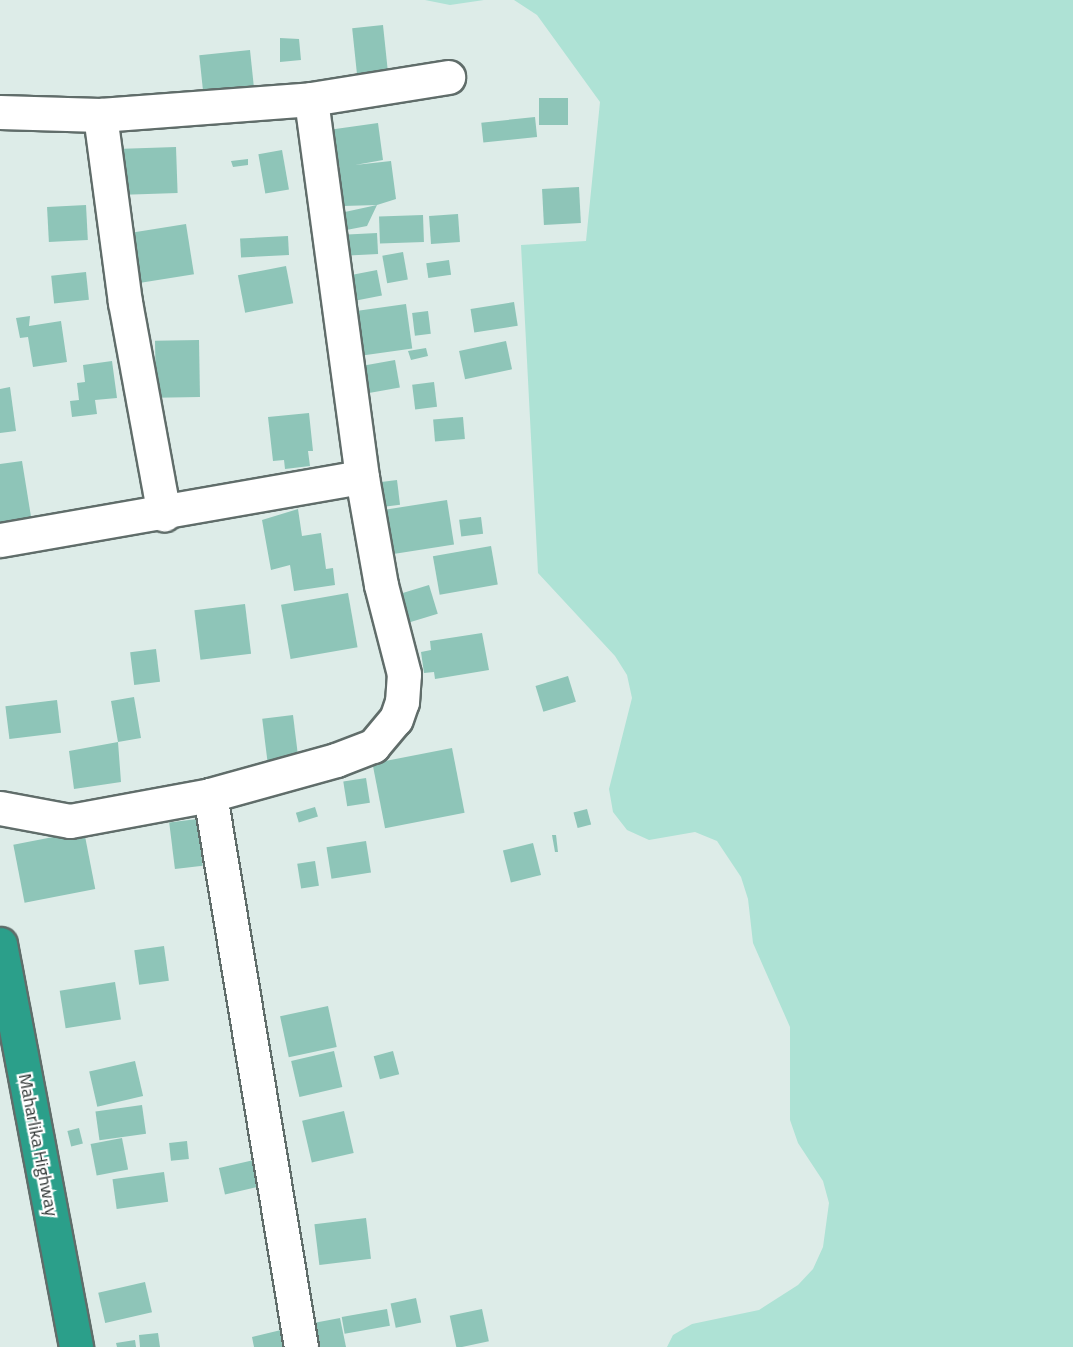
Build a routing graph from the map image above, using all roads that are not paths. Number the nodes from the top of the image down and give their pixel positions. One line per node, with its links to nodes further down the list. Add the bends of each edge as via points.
1 (448, 77): 2 (street)
2 (311, 99): 4 (street); 5 (street)
3 (0, 112): 4 (street)
4 (100, 115): 6 (street, via 125,302)
5 (362, 477): 6 (street); 8 (street, via 381,585 404,675 396,719 373,746)
6 (164, 514): 7 (street)
7 (0, 540)
8 (210, 795): 9 (street, via 70,821); 12 (street)
9 (0, 808)
10 (0, 944): 11 (highway, Maharlika Highway)
11 (76, 1347)
12 (301, 1347)

